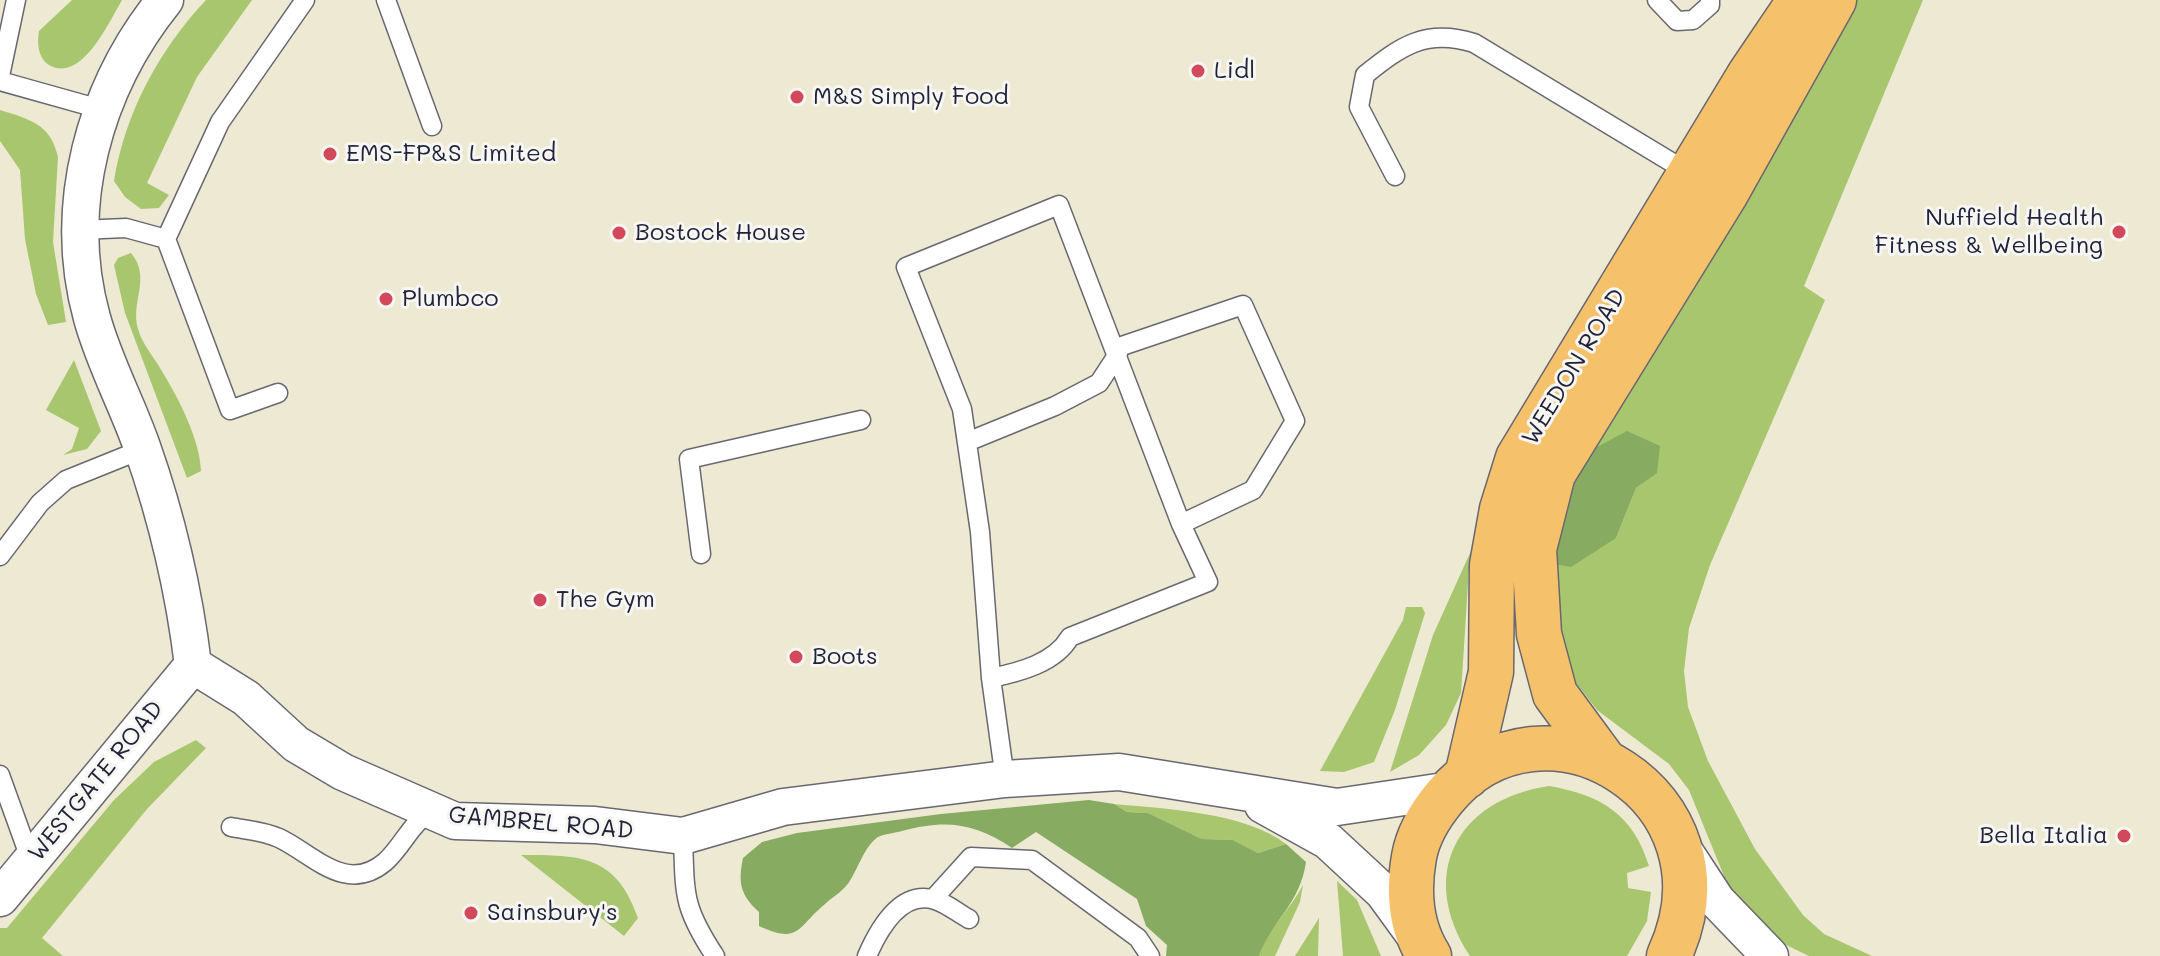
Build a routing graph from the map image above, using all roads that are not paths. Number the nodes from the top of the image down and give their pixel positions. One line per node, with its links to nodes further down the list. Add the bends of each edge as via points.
1 (16, 0): 9 (lane)
2 (165, 0): 10 (street, via 139,32)
3 (305, 0): 15 (lane, via 220,122)
4 (386, 0): 11 (lane)
5 (1657, 0): 6 (lane, via 1677,21 1693,20)
6 (1710, 0)
7 (1800, 0): 13 (main road, WEEDON ROAD, via 1750,74)
8 (1834, 0): 13 (main road, WEEDON ROAD)
9 (0, 79): 10 (lane)
10 (100, 109): 14 (street, via 86,162)
11 (432, 126)
12 (1395, 176): 13 (lane, via 1359,107 1365,75 1397,50 1450,36 1474,43)
13 (1708, 185): 26 (main road, WEEDON ROAD, via 1553,474 1534,549 1539,634 1555,694); 29 (main road, WEEDON ROAD, via 1518,458 1492,565 1491,672)
14 (79, 230): 15 (lane, via 126,228); 19 (street, via 92,317)
15 (166, 239): 17 (lane, via 230,410)
16 (1117, 351): 20 (lane, via 1099,383); 20 (lane, via 1059,205 906,267 962,409); 21 (lane); 21 (lane, via 1243,305 1295,421 1253,490)
17 (278, 393)
18 (861, 420): 22 (lane, via 689,459)
19 (143, 449): 23 (lane, via 66,480 40,503); 24 (street, via 184,594)
20 (968, 450): 25 (lane)
21 (1181, 524): 25 (lane, via 1208,582 1070,637 1062,651 1020,672)
22 (701, 554)
23 (0, 556)
24 (193, 665): 31 (street, GAMBREL ROAD, via 246,698 296,744 343,772); 35 (street, WESTGATE ROAD)
25 (991, 678): 28 (lane)
26 (1605, 762): 29 (main road, via 1549,749 1520,752 1492,761); 34 (main road, via 1651,794)
27 (0, 775): 35 (lane)
28 (1005, 779): 30 (street, GAMBREL ROAD, via 1119,772); 33 (street, GAMBREL ROAD, via 783,807)
29 (1459, 783): 30 (street, GAMBREL ROAD, via 1337,807); 39 (main road, via 1430,816 1416,846 1410,879 1412,913)
30 (1244, 795): 39 (street, GAMBREL ROAD, via 1328,841 1383,892)
31 (430, 811): 32 (lane, via 415,822 387,861 354,875 322,866 280,838); 33 (street, GAMBREL ROAD, via 455,821 595,825)
32 (231, 827)
33 (683, 836): 40 (lane, via 685,902)
34 (1679, 843): 43 (main road, via 1686,902); 44 (street, via 1717,901)
35 (31, 861): 36 (street, WESTGATE ROAD)
36 (0, 898)
37 (933, 899): 38 (lane); 41 (lane, via 905,903 880,927); 42 (lane, via 971,857 1032,860 1138,938)
38 (969, 919)
39 (1425, 950)
40 (715, 956)
41 (867, 956)
42 (1150, 956)
43 (1669, 956)
44 (1770, 956)

